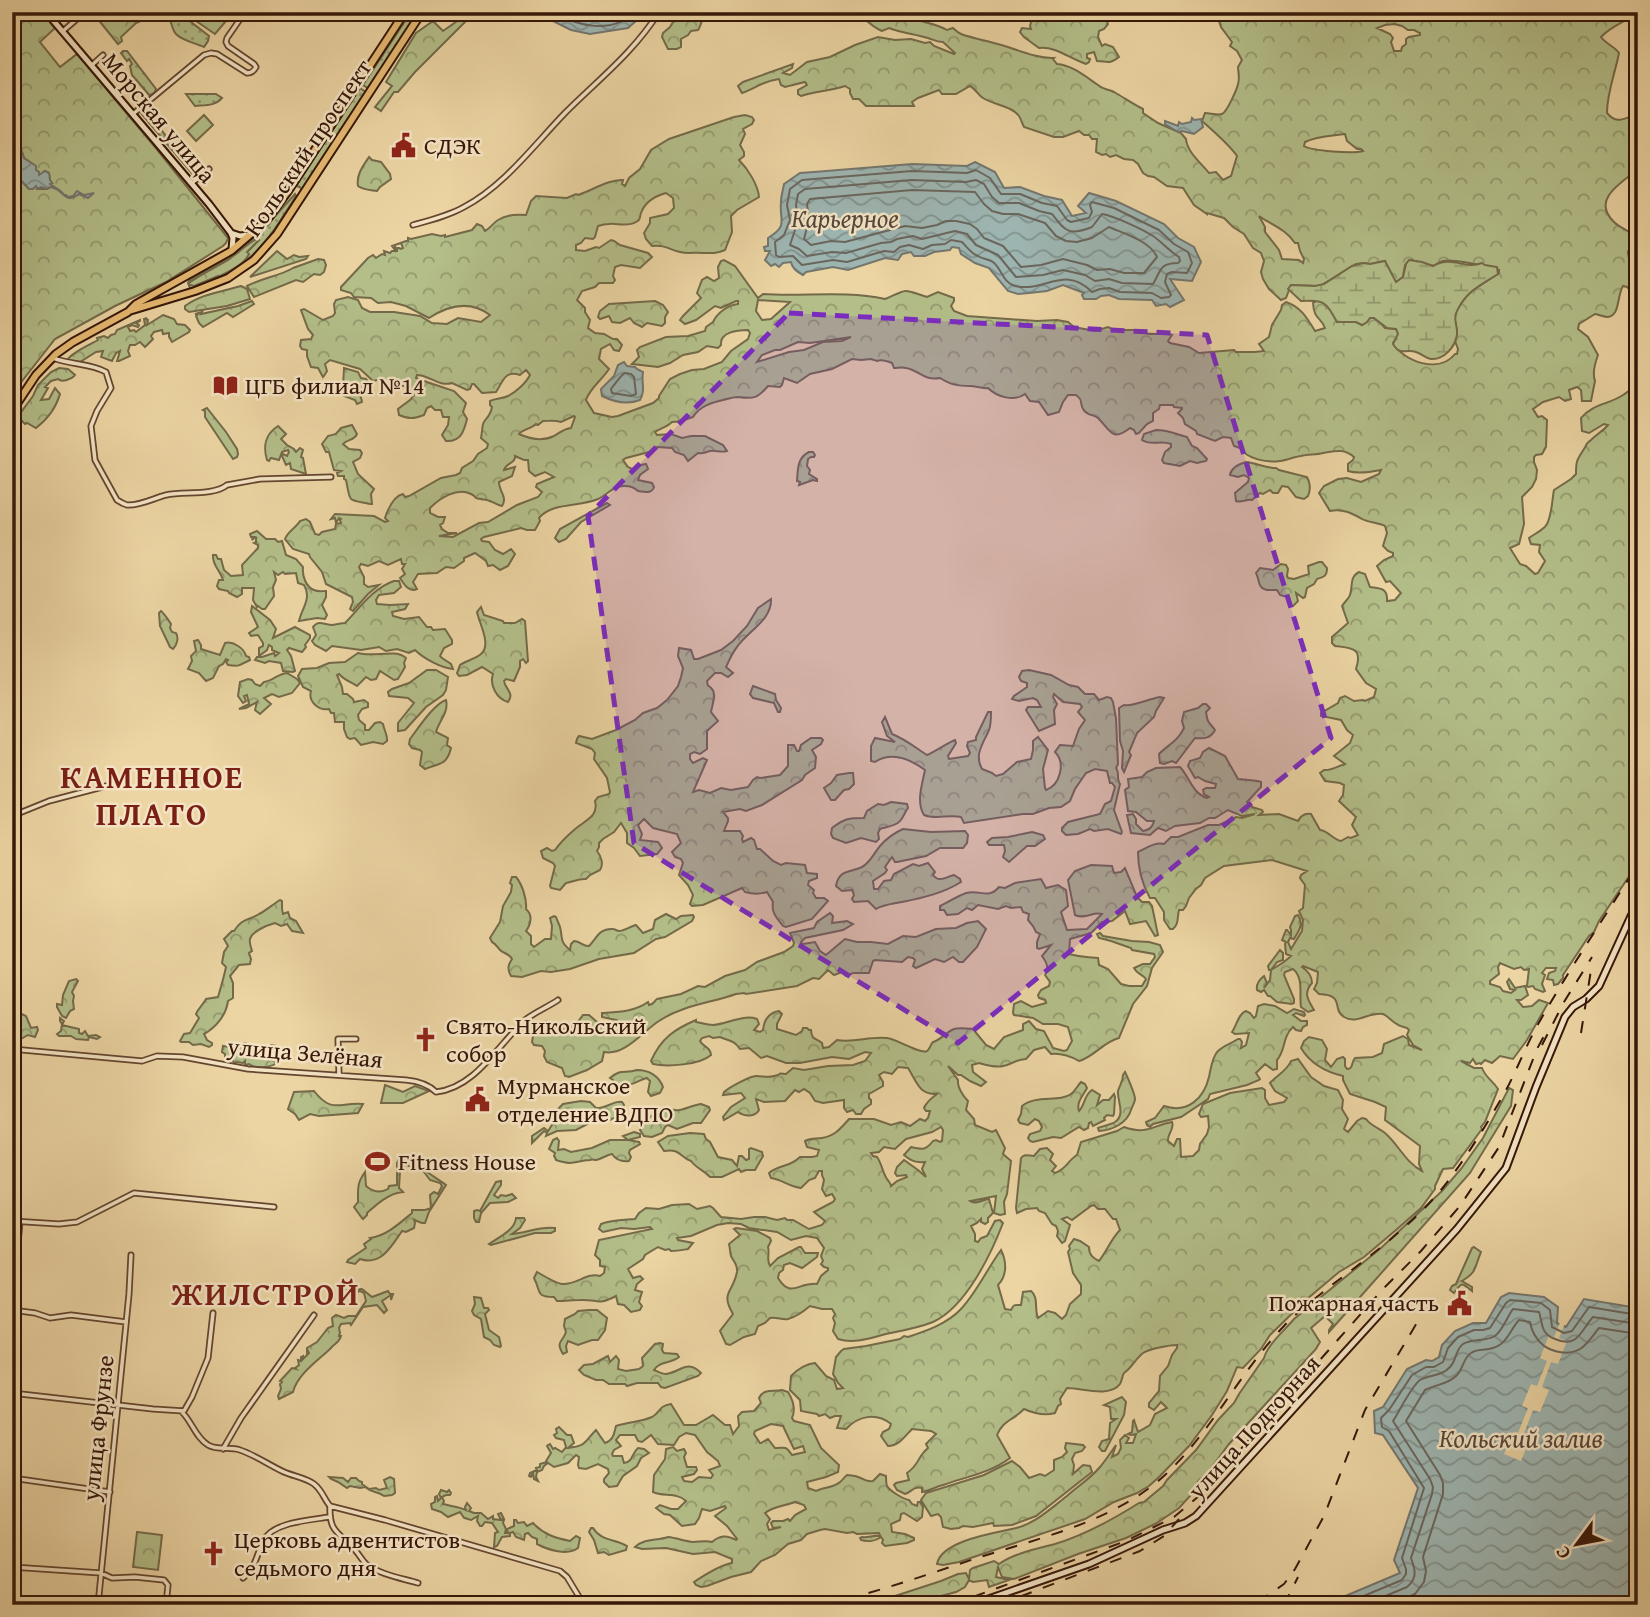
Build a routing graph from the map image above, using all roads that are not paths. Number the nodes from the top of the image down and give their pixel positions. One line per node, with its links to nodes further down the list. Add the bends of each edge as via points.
1 (46, 12): 7 (main road, Морская улица)
2 (85, 12): 7 (street)
3 (245, 12): 10 (street, via 226,42 254,64 251,73 217,54 204,55)
4 (405, 12): 13 (main road, Кольский проспект)
5 (422, 12): 14 (main road, Кольский проспект)
6 (659, 12): 15 (street, via 626,55 512,169 464,207)
7 (63, 31): 9 (main road, Морская улица)
8 (103, 55): 9 (street)
9 (92, 65): 10 (main road, Морская улица)
10 (133, 114): 12 (main road, Морская улица)
11 (202, 175): 12 (street)
12 (192, 183): 16 (main road, Морская улица)
13 (288, 191): 14 (main road, via 296,190); 17 (main road, Кольский проспект)
14 (299, 201): 20 (main road, Кольский проспект, via 254,260 228,278)
15 (414, 225)
16 (230, 233): 17 (main road); 18 (main road)
17 (253, 234): 18 (main road, Кольский проспект)
18 (231, 251): 19 (main road, Кольский проспект)
19 (194, 272): 20 (main road, via 183,285); 21 (main road, Кольский проспект)
20 (195, 291): 21 (main road, Кольский проспект)
21 (128, 312): 22 (main road, Кольский проспект)
22 (52, 358): 23 (main road, Кольский проспект); 24 (street, via 106,372 111,388 91,426 93,451 98,468 121,503 260,479)
23 (12, 411)
24 (331, 477)
25 (106, 786): 26 (street)
26 (12, 816)
27 (1638, 904): 55 (main road, улица Подгорная, via 1599,986 1566,1017 1506,1168 1457,1229 1191,1521 1089,1564)
28 (558, 1000): 31 (street, улица Зелёная, via 527,1018 491,1058 449,1091 436,1092 417,1082)
29 (356, 1039): 31 (street, via 338,1040)
30 (12, 1049): 31 (street, улица Зелёная, via 142,1060 183,1057 248,1069)
31 (339, 1074)
32 (274, 1207): 34 (street, via 134,1194 76,1222)
33 (12, 1221): 34 (street)
34 (20, 1222): 36 (street)
35 (131, 1255): 39 (street, улица Фрунзе)
36 (12, 1308): 39 (street, via 50,1318 71,1315)
37 (213, 1313): 42 (street, via 208,1358 187,1408)
38 (314, 1315): 43 (street)
39 (126, 1322): 41 (street, улица Фрунзе)
40 (12, 1393): 41 (street)
41 (118, 1406): 42 (street); 45 (street, улица Фрунзе)
42 (181, 1411): 43 (street, via 210,1447)
43 (223, 1449): 46 (street, via 241,1450 312,1483)
44 (12, 1478): 45 (street)
45 (110, 1492): 49 (street, улица Фрунзе)
46 (330, 1506): 47 (street); 54 (street, via 560,1572)
47 (329, 1517): 50 (street, via 272,1530); 51 (street, via 332,1528 365,1563)
48 (12, 1567): 49 (street)
49 (101, 1573): 52 (street, улица Фрунзе); 53 (street, via 112,1578 164,1580 168,1585)
50 (243, 1578)
51 (418, 1583)
52 (98, 1605)
53 (166, 1605)
54 (584, 1605)
55 (971, 1605)

